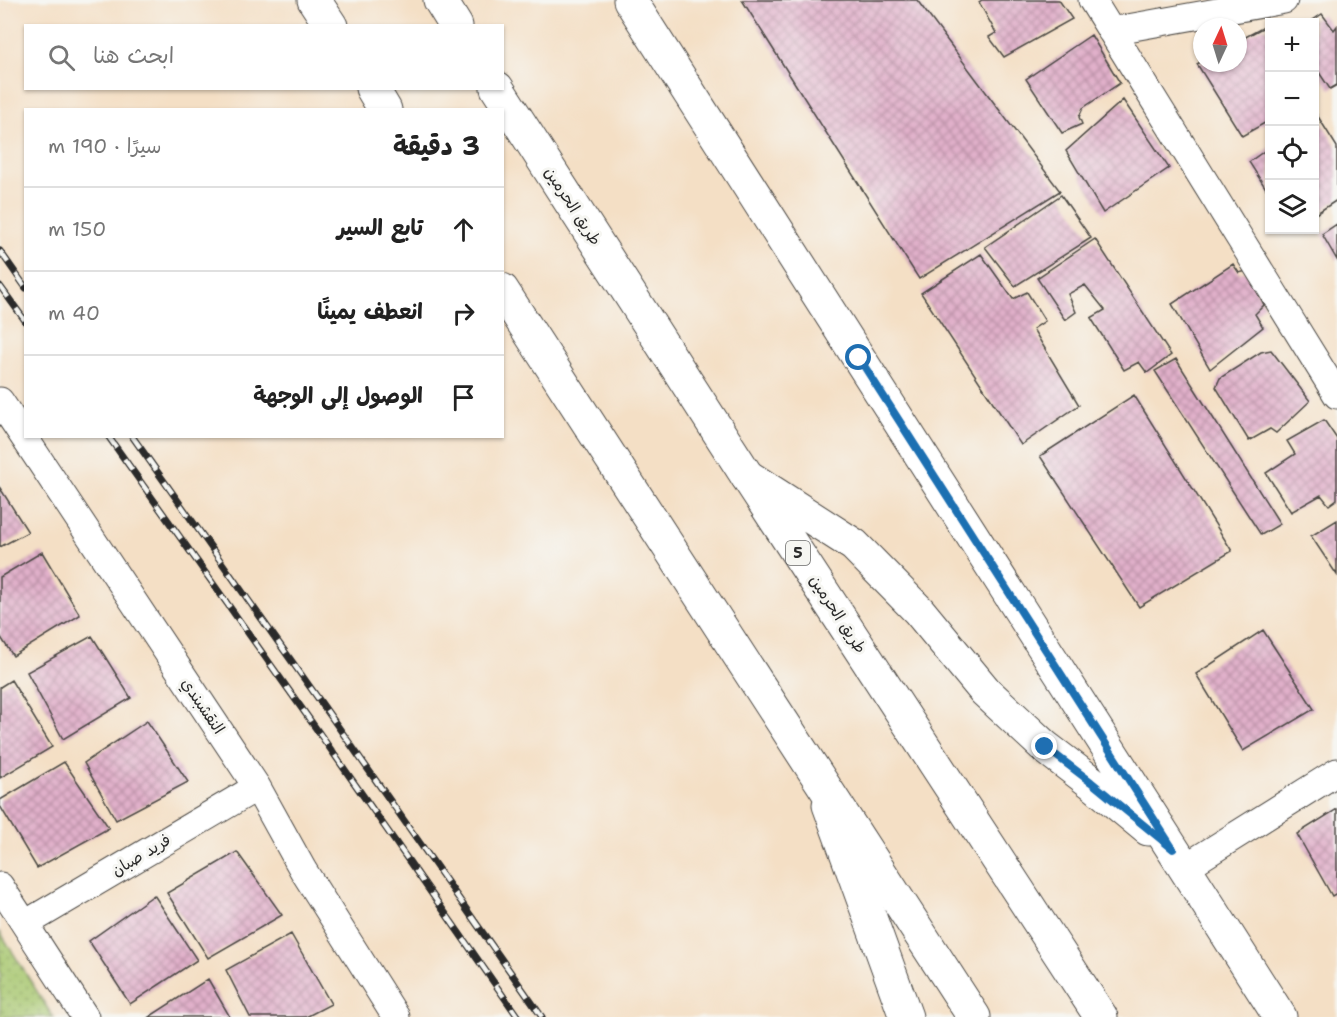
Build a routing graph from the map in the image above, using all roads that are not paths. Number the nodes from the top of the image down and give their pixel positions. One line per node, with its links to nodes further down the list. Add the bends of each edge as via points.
1 (314, 0): 7 (main road)
2 (440, 0): 8 (main road)
3 (468, 0): 9 (main road)
4 (630, 0): 25 (main road)
5 (1092, 0): 10 (street)
6 (1284, 0): 10 (street)
7 (330, 24)
8 (455, 24)
9 (478, 24)
10 (1112, 31): 17 (street)
11 (504, 82): 15 (main road)
12 (373, 90): 14 (main road)
13 (498, 90): 15 (main road, طريق الحرمين / 5)
14 (384, 108)
15 (529, 138): 21 (main road, طريق الحرمين / 5)
16 (504, 293): 23 (main road)
17 (1337, 395)
18 (0, 401): 19 (street, النقشبندي)
19 (24, 437)
20 (25, 438): 24 (street, النقشبندي)
21 (747, 476): 25 (main road, via 854,545 919,611 985,691); 32 (main road, طريق الحرمين / 5)
22 (1337, 772): 25 (street)
23 (819, 778): 30 (main road); 31 (main road)
24 (257, 787): 27 (street, فريد صبان); 29 (street, النقشبندي, via 303,870)
25 (1178, 859): 33 (main road)
26 (0, 886): 27 (street)
27 (25, 924): 28 (street)
28 (85, 1017)
29 (396, 1017)
30 (906, 1017)
31 (974, 1017)
32 (1101, 1017)
33 (1280, 1017)

